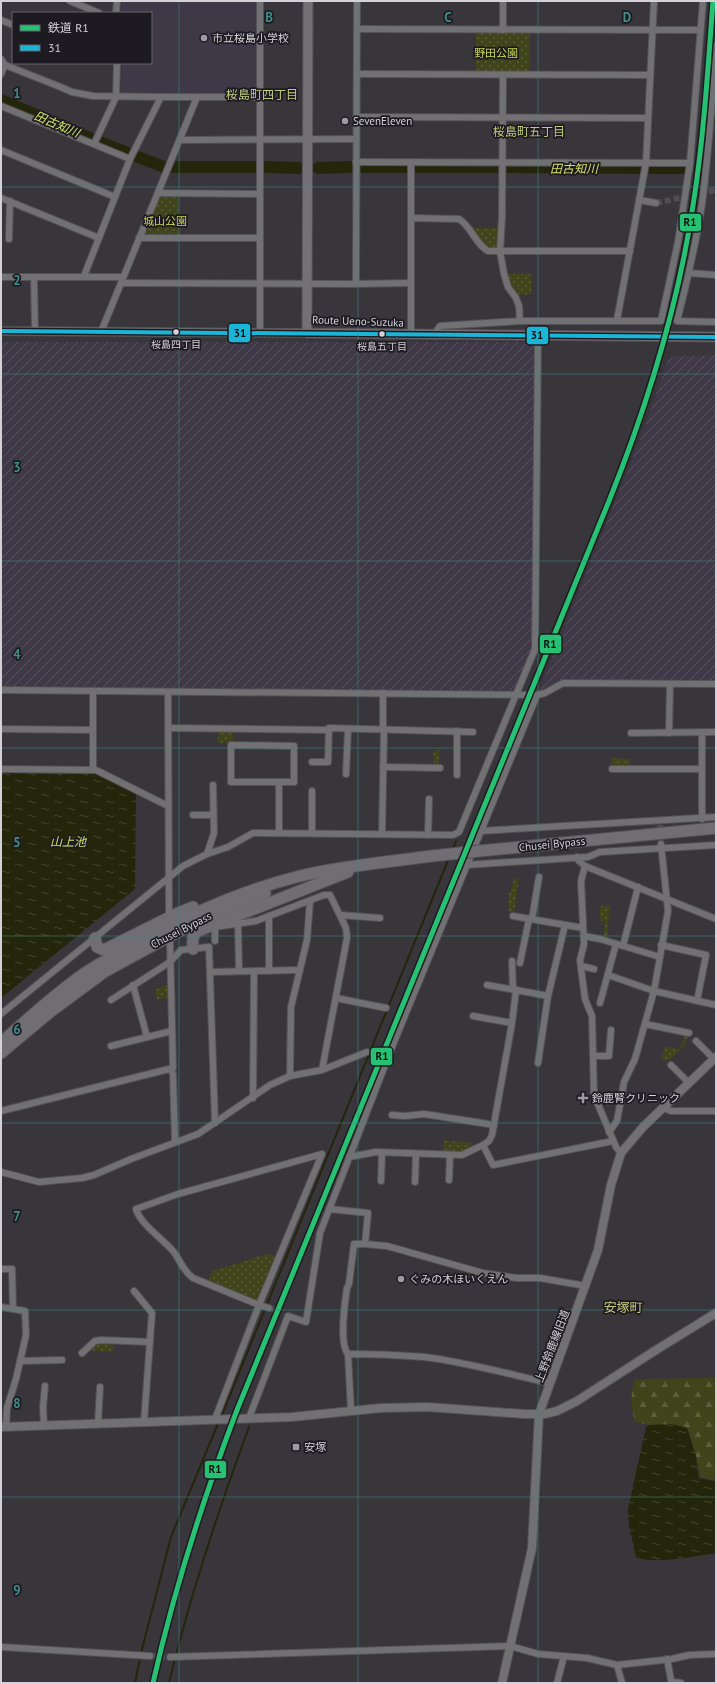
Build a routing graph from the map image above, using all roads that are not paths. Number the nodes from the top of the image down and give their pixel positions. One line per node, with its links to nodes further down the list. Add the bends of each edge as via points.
1 (70, 1): 9 (street)
2 (117, 1): 10 (street)
3 (260, 1): 27 (street)
4 (308, 1): 33 (main road, Route Ueno-Suzuka)
5 (357, 1): 13 (street)
6 (503, 1): 14 (street)
7 (654, 1): 16 (street)
8 (703, 1): 15 (street)
9 (98, 12)
10 (116, 12)
11 (1, 20): 12 (street)
12 (12, 25)
13 (357, 29): 14 (street); 21 (street)
14 (503, 30): 16 (street)
15 (700, 30): 16 (street); 44 (street)
16 (653, 31): 23 (street)
17 (716, 46): 29 (street)
18 (3, 62): 20 (street); 24 (street, via 72,92)
19 (117, 64): 24 (street)
20 (1, 74)
21 (357, 74): 22 (street); 30 (street)
22 (504, 75): 23 (street); 31 (street)
23 (650, 75): 32 (street)
24 (116, 97): 25 (street); 37 (street)
25 (161, 97): 26 (street); 39 (street)
26 (197, 97): 27 (street); 35 (street)
27 (260, 97): 36 (street)
28 (1, 106): 37 (street)
29 (713, 113): 59 (street, via 702,205)
30 (357, 117): 31 (street); 34 (street)
31 (502, 117): 32 (street); 42 (street)
32 (648, 118): 43 (street)
33 (308, 139): 34 (street); 36 (street); 68 (main road, Route Ueno-Suzuka)
34 (356, 139): 40 (street)
35 (180, 140): 36 (street); 45 (street)
36 (260, 140): 46 (street)
37 (94, 144): 39 (street)
38 (1, 150): 47 (street)
39 (130, 158): 47 (street)
40 (356, 162): 41 (street); 66 (street)
41 (411, 162): 42 (street); 52 (street)
42 (503, 163): 43 (street); 57 (street)
43 (646, 163): 44 (street); 49 (street)
44 (690, 164): 69 (street, via 678,242 661,320)
45 (158, 193): 46 (street); 54 (street)
46 (259, 194): 55 (street)
47 (115, 197): 53 (street)
48 (1, 198): 50 (street)
49 (639, 200): 51 (street); 58 (street)
50 (10, 201): 53 (street); 56 (street)
51 (656, 203)
52 (411, 218): 57 (street, via 459,219 465,222 483,248 488,251); 67 (street)
53 (99, 238): 61 (street)
54 (139, 238): 55 (street); 64 (street)
55 (259, 238): 65 (street)
56 (10, 239)
57 (500, 251): 58 (street); 70 (street, via 506,280 519,306)
58 (630, 251): 69 (street)
59 (689, 273): 60 (street); 71 (street, via 677,321)
60 (716, 274)
61 (84, 276): 63 (street); 64 (street)
62 (1, 277): 63 (street)
63 (34, 277): 73 (street)
64 (122, 280): 65 (street); 74 (street)
65 (259, 283): 68 (street); 75 (street)
66 (356, 283): 67 (street); 68 (street)
67 (411, 283): 77 (street)
68 (307, 284): 76 (main road, Route Ueno-Suzuka)
69 (617, 320): 70 (street)
70 (520, 321): 78 (street, via 440,326)
71 (716, 322)
72 (1, 331): 73 (street)
73 (35, 331): 74 (street)
74 (101, 332): 75 (street)
75 (260, 333): 76 (street)
76 (307, 333): 77 (main road, Route Ueno-Suzuka)
77 (411, 335): 78 (main road, Route Ueno-Suzuka)
78 (434, 335): 79 (main road, Route Ueno-Suzuka)
79 (538, 335): 80 (main road, Route Ueno-Suzuka); 87 (street, via 535,649)
80 (716, 337)
81 (670, 684): 82 (street); 88 (street, via 564,683); 99 (street)
82 (716, 684)
83 (1, 690): 84 (street)
84 (93, 691): 85 (street); 92 (street)
85 (168, 692): 86 (street); 89 (street)
86 (383, 693): 87 (street); 94 (street)
87 (517, 695): 88 (street); 124 (street, via 459,832 453,835)
88 (537, 695): 120 (street)
89 (168, 728): 93 (street); 114 (street)
90 (348, 729): 93 (street); 94 (street); 108 (street)
91 (1, 730): 92 (street)
92 (93, 730): 107 (street)
93 (329, 730): 101 (street, via 328,762)
94 (384, 730): 95 (street); 102 (street)
95 (457, 731): 96 (street); 109 (street)
96 (473, 732)
97 (716, 732): 100 (street)
98 (631, 733): 99 (street)
99 (670, 733): 100 (street)
100 (702, 734): 106 (street)
101 (312, 762)
102 (383, 767): 103 (street); 123 (street)
103 (440, 768)
104 (1, 769): 107 (street)
105 (612, 769): 106 (street)
106 (701, 769): 118 (street)
107 (93, 770): 114 (street)
108 (346, 774)
109 (457, 775)
110 (280, 782): 110 (street, via 231,782 231,745 294,746 294,782); 121 (street)
111 (213, 785): 116 (street)
112 (312, 791): 122 (street)
113 (429, 799): 124 (street)
114 (168, 806): 134 (street)
115 (193, 814): 116 (street)
116 (213, 815): 127 (street, via 214,833)
117 (716, 817): 118 (street)
118 (702, 819): 120 (street)
119 (716, 828): 129 (highway, Chusei Bypass, bridge)
120 (480, 831): 130 (street)
121 (279, 833): 122 (street); 127 (street, via 253,833 228,848)
122 (312, 833): 123 (street)
123 (382, 834): 124 (street)
124 (428, 835)
125 (716, 845): 126 (street)
126 (662, 846): 128 (street, via 600,852 588,857); 137 (street)
127 (207, 854): 134 (street, via 183,866)
128 (577, 857): 130 (street); 131 (street)
129 (387, 862): 132 (highway, Chusei Bypass); 136 (highway, Chusei Bypass, via 301,876)
130 (466, 865): 219 (street)
131 (585, 866): 135 (street); 148 (street, via 581,881)
132 (354, 870): 155 (highway, via 198,931 192,939); 180 (highway, Chusei Bypass, via 295,883 205,917 104,972)
133 (539, 877): 144 (street)
134 (168, 878): 139 (street); 150 (street)
135 (638, 887): 137 (street); 153 (street)
136 (243, 893): 150 (highway, via 178,913 104,950 98,947); 179 (highway, Chusei Bypass, via 206,907 141,940 79,977)
137 (667, 898): 145 (street); 154 (street, via 668,911)
138 (310, 901): 140 (street, via 330,895); 141 (street); 162 (street, via 307,940)
139 (169, 914)
140 (340, 915): 143 (street); 173 (street, via 347,938)
141 (269, 916): 146 (street, via 256,921); 165 (street)
142 (513, 916): 144 (street)
143 (380, 918)
144 (530, 919): 147 (street); 159 (street)
145 (716, 919)
146 (238, 923): 151 (street, via 215,927); 163 (street)
147 (565, 925): 148 (street); 172 (street)
148 (583, 928): 149 (street)
149 (584, 936): 153 (street); 160 (street)
150 (95, 938): 181 (street)
151 (215, 941)
152 (170, 942): 158 (street)
153 (619, 945): 156 (street); 167 (street)
154 (661, 946): 156 (street); 175 (street, via 706,955)
155 (193, 949): 158 (street, via 181,950); 166 (street, via 210,947)
156 (660, 957): 171 (street)
157 (512, 961): 170 (street)
158 (170, 962): 168 (street); 186 (street)
159 (520, 963)
160 (581, 966): 161 (street); 195 (street, via 585,999 592,1016)
161 (594, 969)
162 (300, 970): 165 (street); 202 (street, via 291,1008)
163 (239, 971): 164 (street); 166 (street)
164 (254, 971): 165 (street); 204 (street)
165 (269, 971)
166 (210, 972): 209 (street)
167 (608, 975): 171 (street); 176 (street)
168 (133, 985): 174 (street); 189 (street)
169 (487, 985): 170 (street)
170 (514, 989): 172 (street); 183 (street)
171 (654, 991): 175 (street); 184 (street)
172 (548, 996): 198 (street)
173 (336, 998): 178 (street); 201 (street)
174 (111, 1000)
175 (697, 1000): 177 (street)
176 (600, 1003)
177 (716, 1005)
178 (386, 1008)
179 (38, 1009): 187 (highway); 191 (highway, Chusei Bypass)
180 (50, 1012): 194 (highway, Chusei Bypass); 197 (highway)
181 (1, 1014)
182 (473, 1016): 183 (street)
183 (512, 1023): 210 (street)
184 (645, 1024): 188 (street); 211 (street, via 635,1059 624,1082 617,1121)
185 (611, 1030): 195 (street, via 609,1056)
186 (172, 1031): 189 (street); 200 (street)
187 (1, 1032)
188 (689, 1033)
189 (147, 1037): 192 (street)
190 (696, 1041): 196 (street)
191 (1, 1042)
192 (111, 1046)
193 (368, 1052): 201 (street)
194 (1, 1053)
195 (593, 1056): 211 (street, via 594,1095)
196 (715, 1058): 203 (street, 上野鈴鹿線旧道)
197 (1, 1063)
198 (538, 1063)
199 (671, 1065): 203 (street)
200 (171, 1069): 207 (street); 213 (street)
201 (322, 1070): 202 (street)
202 (290, 1076): 204 (street, via 270,1085)
203 (689, 1083): 205 (street, 上野鈴鹿線旧道)
204 (253, 1098): 209 (street)
205 (664, 1108): 206 (street, via 672,1111); 216 (street, 上野鈴鹿線旧道, via 643,1127)
206 (715, 1110)
207 (1, 1111)
208 (392, 1115): 210 (street, via 424,1114)
209 (215, 1123): 213 (street, via 198,1134)
210 (494, 1126): 214 (street, via 489,1141)
211 (609, 1132): 212 (street)
212 (613, 1141): 214 (street, via 493,1165); 216 (street)
213 (175, 1142): 220 (street, via 82,1178 39,1182)
214 (483, 1145): 218 (street, via 462,1155)
215 (382, 1153): 217 (street); 219 (street); 222 (street)
216 (621, 1153): 227 (street, 上野鈴鹿線旧道, via 611,1185 598,1250)
217 (416, 1154): 218 (street); 223 (street)
218 (450, 1155): 221 (street)
219 (349, 1157): 224 (street)
220 (1, 1172)
221 (449, 1180)
222 (381, 1182)
223 (415, 1182)
224 (329, 1209): 225 (street, via 368,1213); 234 (street, via 320,1233 306,1322)
225 (365, 1244): 227 (street, via 387,1246 483,1273 517,1278 540,1278); 237 (street, via 354,1244 347,1288 344,1315 345,1347)
226 (1, 1269): 231 (street, via 12,1269)
227 (586, 1286): 240 (street, 上野鈴鹿線旧道)
228 (134, 1291): 235 (street, via 152,1313)
229 (1, 1307): 231 (street)
230 (265, 1307): 230 (street, via 193,1278 184,1271 168,1245 140,1218 136,1210 178,1194 322,1154); 246 (street)
231 (12, 1309): 239 (street, via 25,1311 26,1334)
232 (281, 1312): 234 (street)
233 (716, 1313): 244 (street, via 577,1401 557,1411)
234 (288, 1316): 245 (street)
235 (150, 1342): 236 (street, via 101,1340 95,1341); 247 (street)
236 (82, 1353)
237 (348, 1354): 240 (street, via 424,1358); 243 (street)
238 (62, 1360): 239 (street)
239 (20, 1361): 250 (street)
240 (549, 1383): 244 (street, 上野鈴鹿線旧道)
241 (45, 1386): 249 (street)
242 (100, 1387): 248 (street)
243 (351, 1411): 244 (street, via 427,1407); 245 (street)
244 (539, 1414): 251 (street, 上野鈴鹿線旧道, via 534,1535)
245 (249, 1418): 246 (street)
246 (218, 1419): 247 (street)
247 (144, 1422): 248 (street)
248 (98, 1424): 249 (street)
249 (44, 1426): 250 (street)
250 (3, 1427)
251 (510, 1646): 255 (street, via 538,1654); 256 (street); 259 (street, 上野鈴鹿線旧道)
252 (1, 1647): 254 (street)
253 (716, 1654): 257 (street)
254 (144, 1655)
255 (564, 1656): 258 (street); 260 (street)
256 (173, 1657)
257 (667, 1659): 258 (street); 262 (street, via 671,1680)
258 (617, 1665): 261 (street)
259 (502, 1683)
260 (557, 1683)
261 (622, 1683)
262 (681, 1683)

